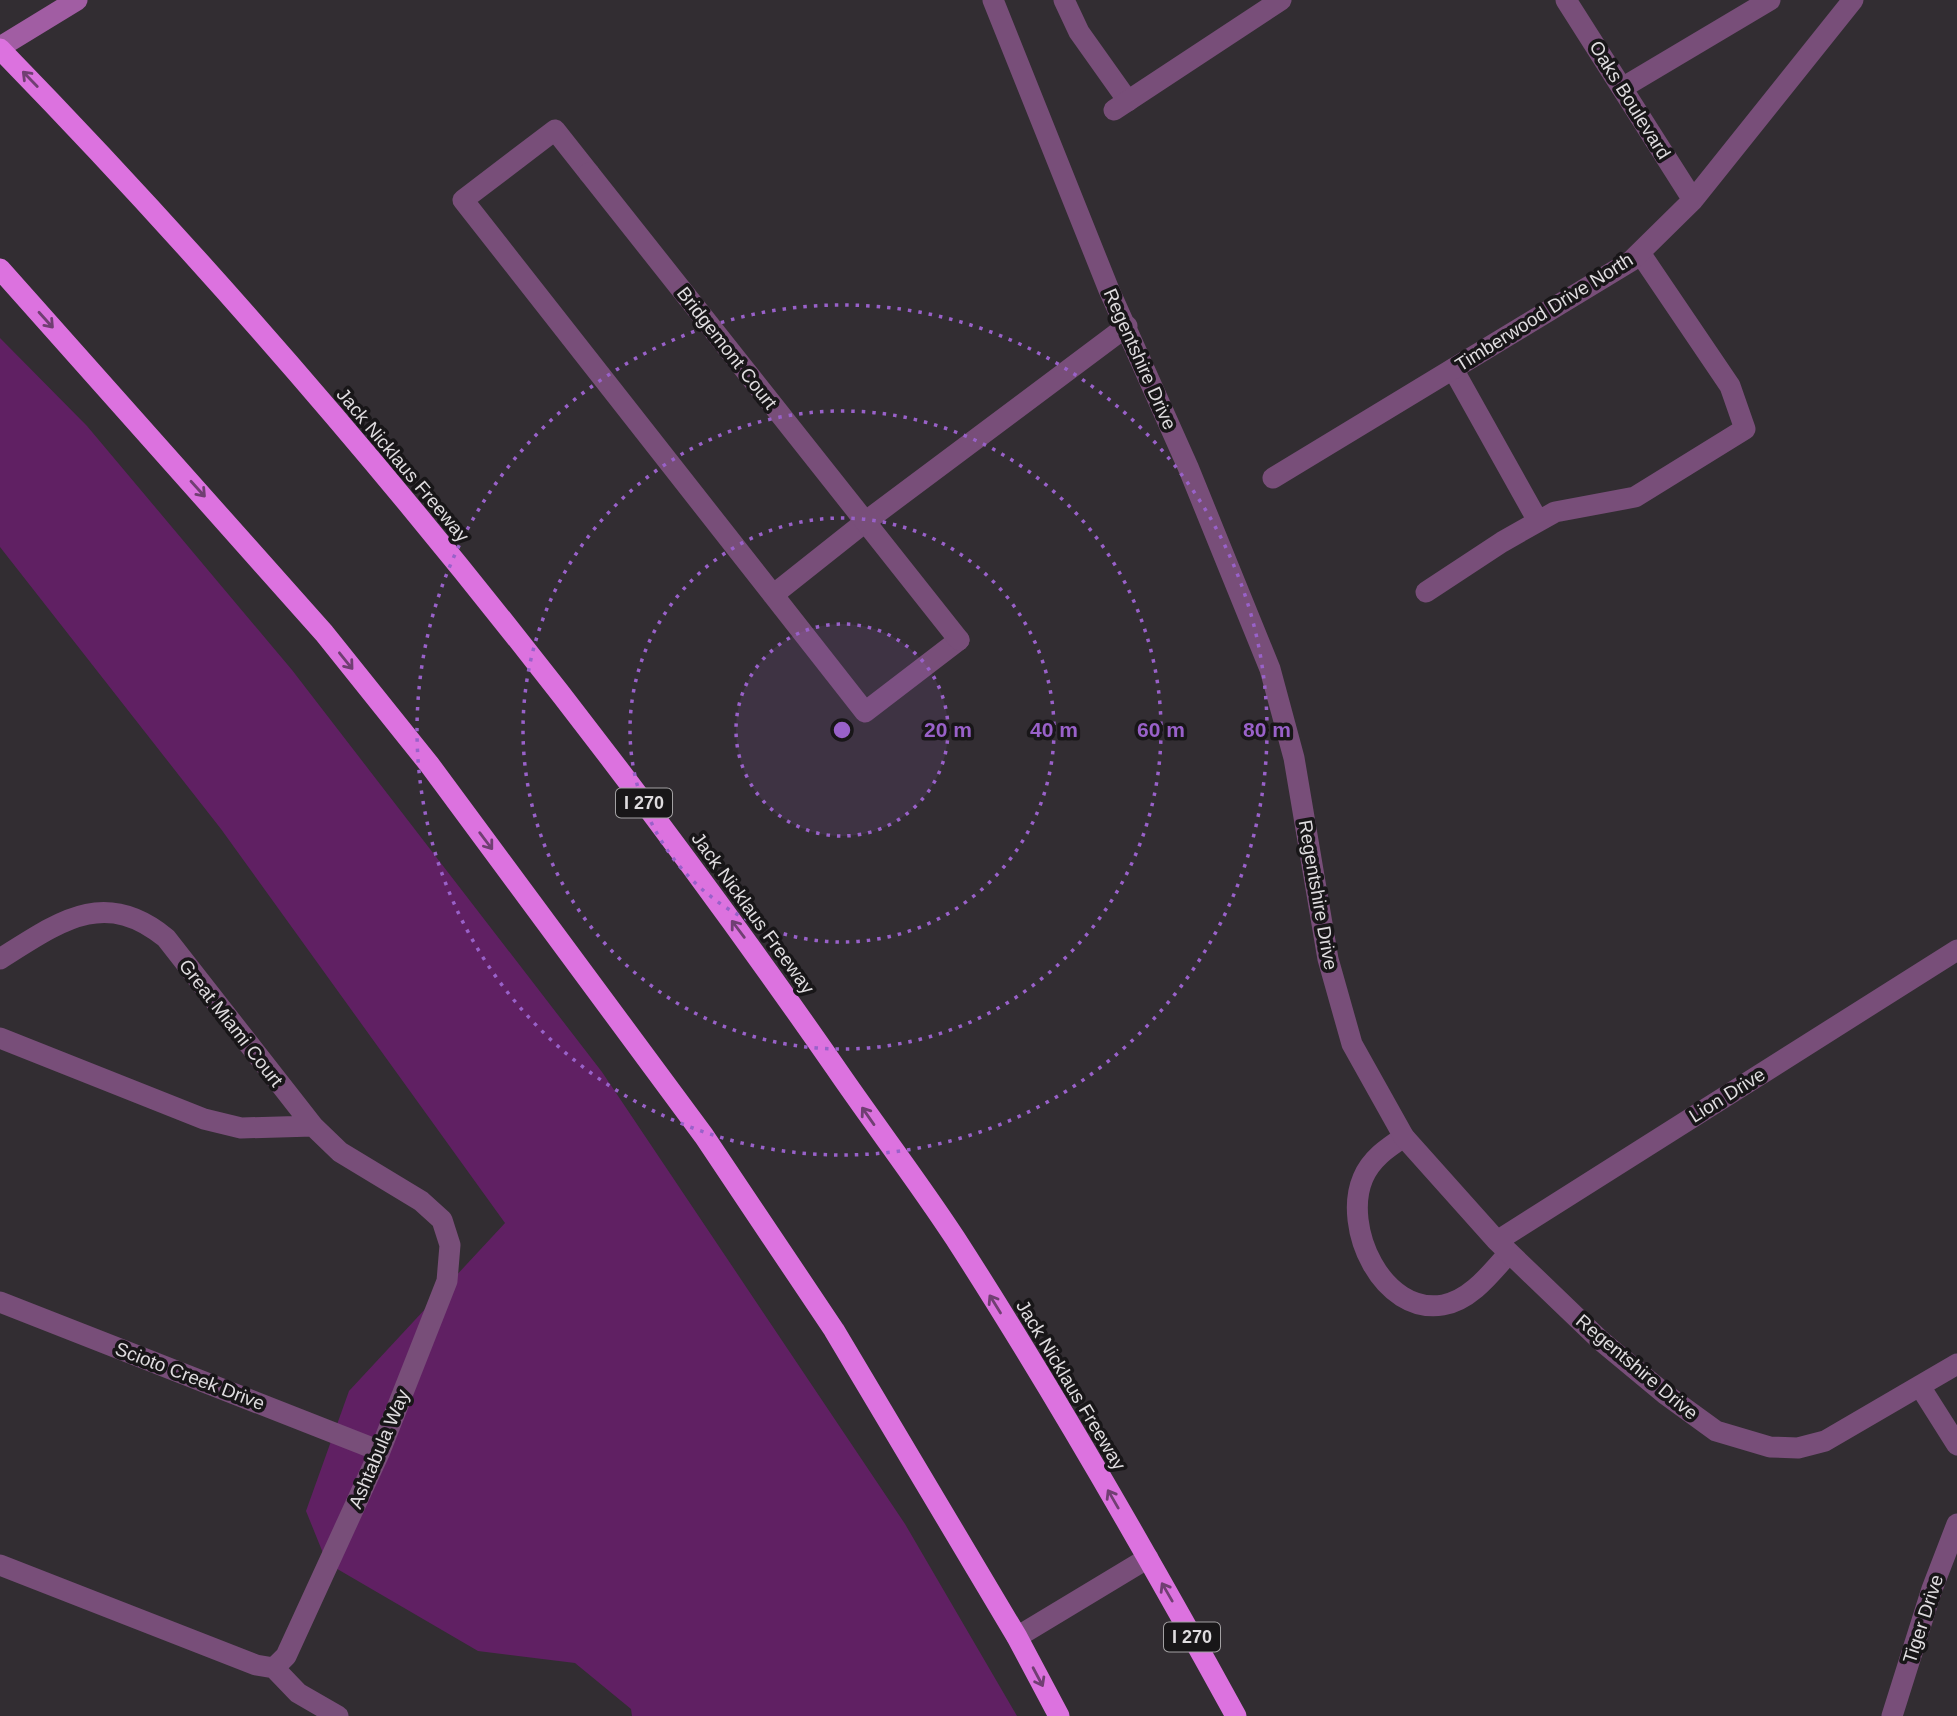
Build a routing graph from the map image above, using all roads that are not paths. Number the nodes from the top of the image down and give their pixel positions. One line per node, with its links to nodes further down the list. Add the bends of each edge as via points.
1 (77, 0): 8 (main road)
2 (993, 0): 13 (street, Regentshire Drive)
3 (1064, 0): 4 (street, via 1121,105)
4 (1281, 0)
5 (1566, 0): 9 (street, Oaks Boulevard)
6 (1770, 0): 9 (street)
7 (1853, 0): 10 (street, Timberwood Drive North)
8 (0, 48): 33 (highway, Jack Nicklaus Freeway / I 270, one-way to 8, via 952,1234 748,942 558,688 227,292)
9 (1622, 88): 10 (street, Oaks Boulevard)
10 (1693, 200): 11 (street, Timberwood Drive North)
11 (1640, 253): 14 (street, Timberwood Drive North); 16 (street, via 1730,386 1745,429 1635,497 1555,512)
12 (0, 269): 35 (highway, one-way to 35, via 307,614 437,775 712,1147 834,1330)
13 (1127, 326): 17 (street); 24 (street, Regentshire Drive, via 1270,669 1294,758 1328,959 1352,1044)
14 (1453, 369): 15 (street, Timberwood Drive North); 16 (street)
15 (1273, 478)
16 (1538, 521): 18 (street)
17 (865, 522): 19 (street); 19 (street, Bridgemont Court, via 959,640 865,712); 19 (street, Bridgemont Court, via 555,130 463,200)
18 (1426, 592)
19 (773, 595)
20 (1957, 950): 26 (street, Lion Drive)
21 (0, 959): 23 (street, Great Miami Court, via 48,929 100,910 145,921 166,938)
22 (0, 1038): 23 (street, via 204,1119 241,1128)
23 (313, 1126): 25 (street, Great Miami Court, via 340,1152 421,1201)
24 (1404, 1137): 26 (street, Regentshire Drive); 26 (street, Lion Drive, via 1370,1164 1356,1199 1360,1238 1383,1281 1422,1305 1443,1305 1479,1285)
25 (442, 1220): 31 (street, Ashtabula Way, via 450,1245 447,1281)
26 (1503, 1247): 29 (street, Regentshire Drive, via 1600,1340 1665,1394 1716,1431 1743,1441 1798,1448 1825,1441)
27 (0, 1301): 31 (street, Scioto Creek Drive)
28 (1957, 1364): 29 (street, Regentshire Drive)
29 (1921, 1388): 30 (street)
30 (1957, 1445)
31 (380, 1451): 36 (street, Ashtabula Way, via 286,1656)
32 (1957, 1524): 40 (street, Tiger Drive)
33 (1148, 1558): 35 (street); 39 (highway, Jack Nicklaus Freeway / I 270, one-way to 33)
34 (0, 1565): 36 (street, via 256,1665)
35 (1017, 1637): 38 (highway, one-way to 38)
36 (274, 1668): 37 (street, via 298,1693)
37 (338, 1716)
38 (1059, 1716)
39 (1236, 1716)
40 (1892, 1716)

